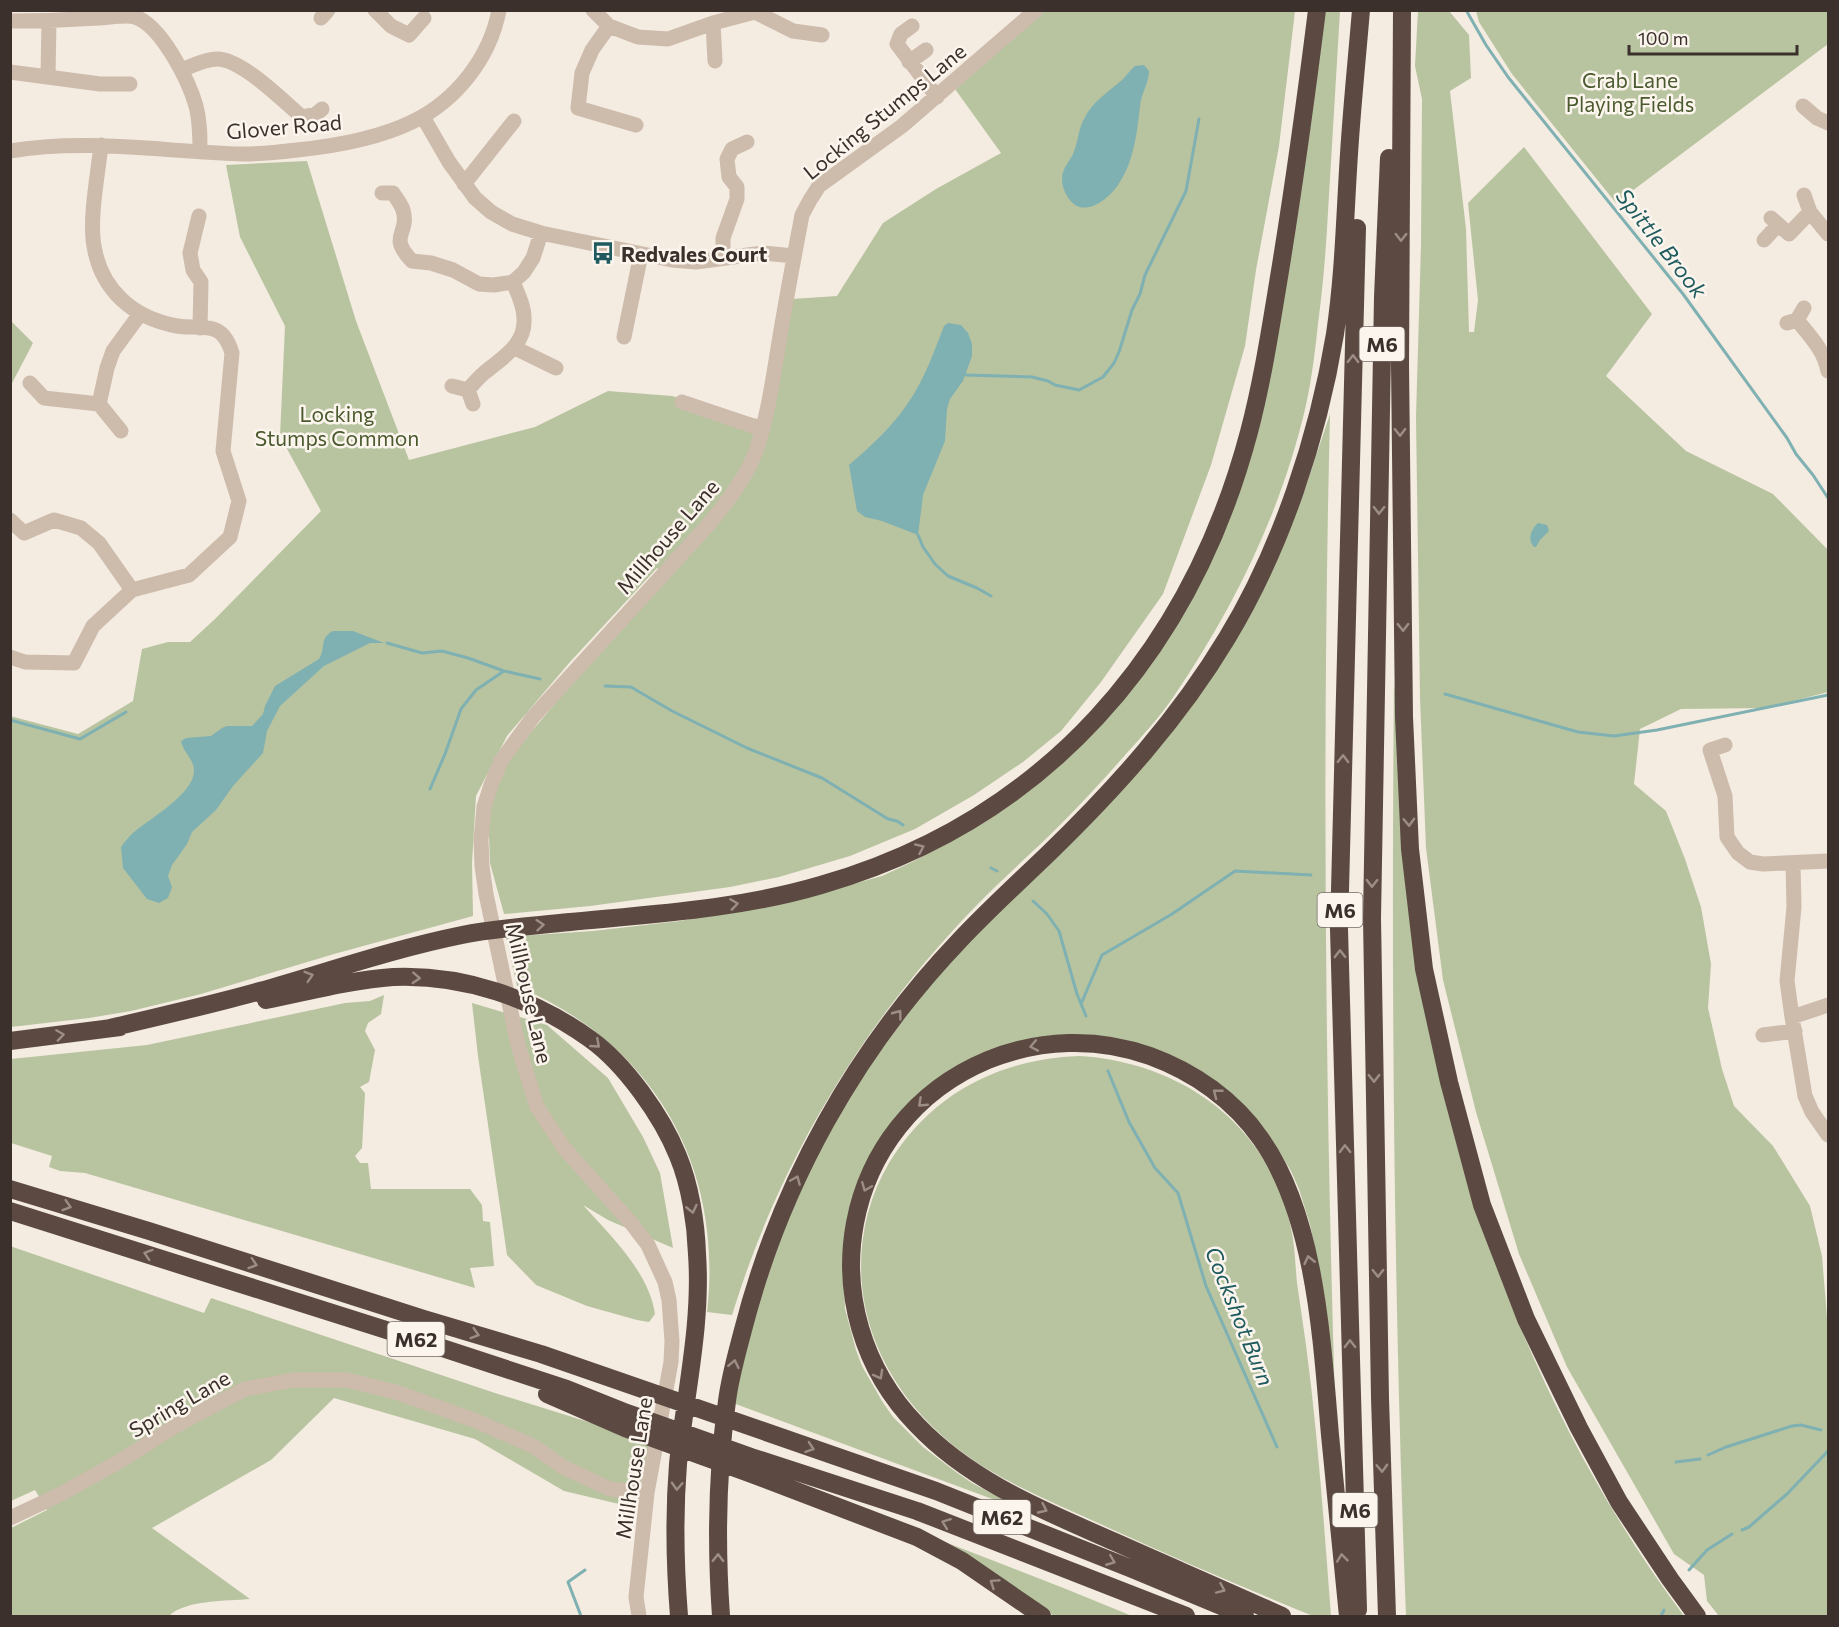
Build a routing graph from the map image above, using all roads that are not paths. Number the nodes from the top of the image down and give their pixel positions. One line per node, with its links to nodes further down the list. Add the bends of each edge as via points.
1 (375, 10): 12 (street, via 409,35)
2 (499, 10): 28 (street, Glover Road, via 486,49 473,70)
3 (593, 10): 15 (street)
4 (1036, 10): 25 (street, Locking Stumps Lane)
5 (1317, 10): 71 (highway, one-way to 5, via 462,935 727,905 815,887 864,872 929,844 982,814 1061,755 1129,681 1164,631 1187,593 1230,489 1248,434 1272,318)
6 (1361, 10): 83 (highway, one-way to 6, via 719,1495 727,1400 767,1249 803,1163 856,1070 925,978 1098,804 1161,732 1227,637 1278,533 1313,433 1335,329)
7 (1368, 10): 90 (highway, M6, one-way to 7, via 1340,929 1353,342)
8 (1396, 10): 91 (highway, M6, one-way to 91, via 1383,297 1372,918)
9 (1402, 10): 92 (highway, one-way to 92, via 1400,364 1404,705 1410,849 1424,969 1482,1205 1526,1319 1619,1502)
10 (135, 13): 13 (street); 21 (street, via 160,36)
11 (12, 17): 13 (street)
12 (424, 18)
13 (49, 21): 23 (street)
14 (713, 23): 15 (street, via 668,39 638,37); 17 (street, via 755,12 793,31); 19 (street)
15 (609, 26): 31 (street, via 582,73 578,108)
16 (912, 26): 20 (street, via 901,34 897,44)
17 (822, 35)
18 (926, 50): 20 (street)
19 (714, 61)
20 (909, 62): 25 (street)
21 (181, 70): 27 (street, via 219,58 251,73 299,122); 35 (street, via 196,104)
22 (10, 72): 23 (street)
23 (48, 76): 24 (street)
24 (121, 89)
25 (937, 97): 45 (street, Locking Stumps Lane, via 819,186 802,215)
26 (1803, 106): 30 (street)
27 (322, 110)
28 (423, 117): 35 (street, Glover Road, via 373,136 325,147 245,154); 36 (street)
29 (514, 121): 36 (street)
30 (1828, 123)
31 (636, 125)
32 (747, 142): 46 (street, via 732,149 727,159 737,199 723,238)
33 (101, 145): 34 (street, Glover Road, via 57,145); 35 (street, Glover Road); 48 (street, via 93,224 97,262 113,292)
34 (10, 152)
35 (200, 152)
36 (464, 184): 41 (street, via 490,212)
37 (382, 193): 47 (street, via 393,193 403,209 399,240 402,251 412,261 453,270 479,284)
38 (1804, 195): 39 (street)
39 (1810, 212): 42 (street); 43 (street, via 1789,234 1774,221)
40 (199, 216): 50 (street, via 190,253 193,270 201,282)
41 (541, 233): 44 (street); 47 (street, via 525,272)
42 (1828, 234)
43 (1764, 240)
44 (641, 254): 46 (street, via 696,262); 51 (street)
45 (794, 256): 46 (street, via 763,253); 59 (street, Locking Stumps Lane)
46 (723, 258)
47 (513, 282): 52 (street, via 525,320)
48 (140, 314): 50 (street, via 177,326); 58 (street, via 112,351)
49 (1796, 317): 54 (street, via 1819,347)
50 (200, 328): 62 (street, via 222,334 232,353 223,451 239,501 230,537 189,575)
51 (624, 337)
52 (515, 348): 53 (street); 56 (street, via 481,375 471,397)
53 (556, 368)
54 (1828, 371)
55 (30, 383): 58 (street, via 44,398)
56 (452, 386)
57 (682, 402): 59 (street)
58 (99, 404): 60 (street)
59 (762, 429): 78 (street, Millhouse Lane, via 756,452 730,498 532,717 501,762 484,807 481,840 486,894 518,1045 537,1107 564,1148 648,1245 665,1282 672,1341 669,1378)
60 (121, 432)
61 (10, 520): 62 (street, via 24,533 54,520 81,528 99,543)
62 (132, 590): 63 (street, via 93,626 74,663 25,662)
63 (10, 657)
64 (1725, 745): 65 (street, via 1710,750)
65 (1725, 796): 66 (street); 68 (street, via 1728,837 1738,853 1755,864)
66 (1709, 799)
67 (1828, 861): 68 (street)
68 (1793, 864): 70 (street, via 1794,908 1787,981)
69 (1828, 1005): 70 (street)
70 (1794, 1024): 72 (street); 74 (street, via 1805,1096)
71 (110, 1028): 73 (highway, one-way to 71); 82 (highway, one-way to 82, via 393,977 445,980 488,988 546,1010 592,1040 618,1065 666,1128 679,1158 694,1217 698,1295 678,1464)
72 (1763, 1035)
73 (10, 1041)
74 (1828, 1135)
75 (10, 1189): 87 (highway, M62, one-way to 87, via 542,1354 936,1491)
76 (10, 1211): 77 (highway, M62, one-way to 76, via 203,1272)
77 (750, 1465): 80 (highway, M62, one-way to 77, via 917,1511); 84 (highway, one-way to 77, via 962,1561 917,1537)
78 (647, 1493): 79 (street, Spring Lane, via 610,1489 562,1467 533,1446 399,1393 347,1380 293,1380 245,1389 59,1495); 81 (street, Millhouse Lane, via 636,1597)
79 (10, 1518)
80 (1157, 1606): 85 (highway); 86 (highway, M62)
81 (639, 1617)
82 (679, 1617)
83 (721, 1617)
84 (1042, 1617)
85 (1177, 1617)
86 (1186, 1617)
87 (1245, 1617)
88 (1282, 1617): 89 (highway, one-way to 88, via 1312,1275 1292,1203 1262,1140 1221,1096 1197,1078 1135,1051 1072,1042 1034,1045 956,1075 922,1102 892,1135 875,1164 856,1215 851,1288 860,1332 891,1396 951,1457 988,1482)
89 (1348, 1617)
90 (1358, 1617)
91 (1387, 1617)
92 (1697, 1617)

